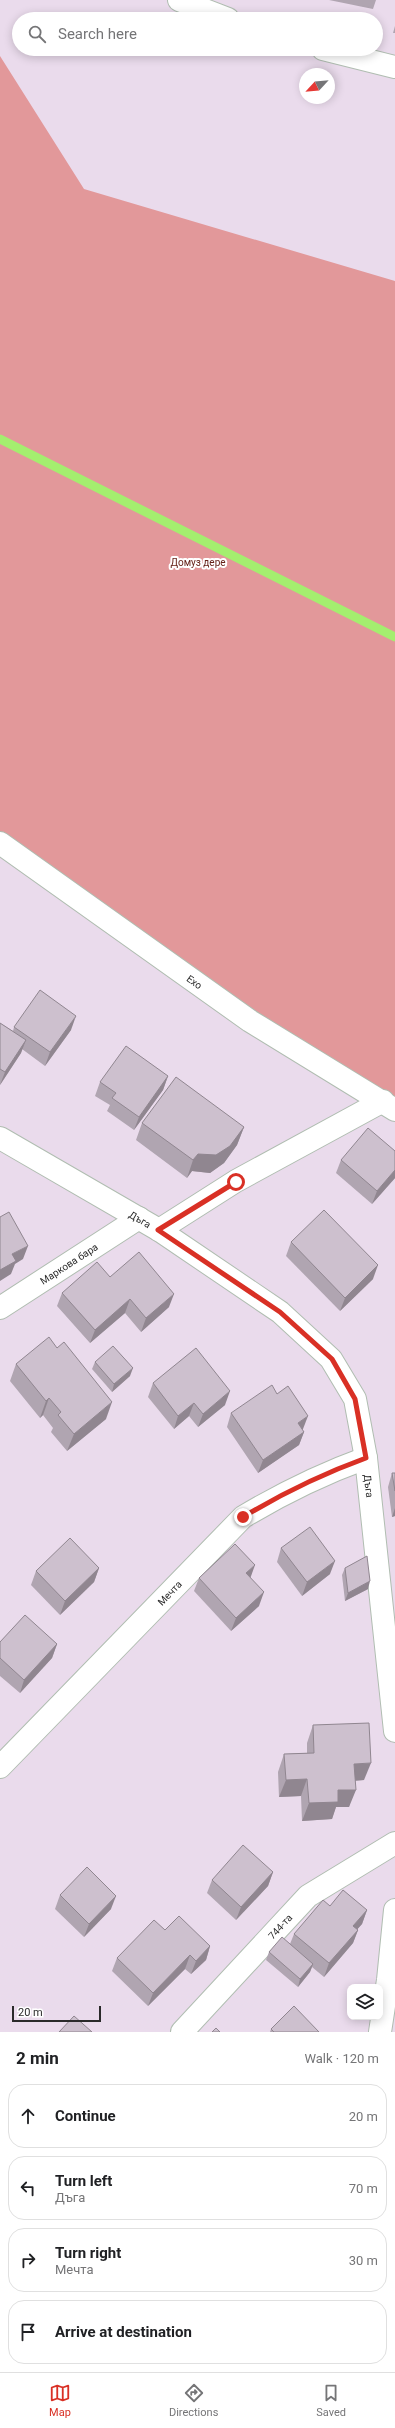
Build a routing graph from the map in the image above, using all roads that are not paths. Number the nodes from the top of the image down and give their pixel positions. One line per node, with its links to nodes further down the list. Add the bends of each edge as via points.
1 (179, 0): 2 (street)
2 (210, 12)
3 (351, 56): 4 (street)
4 (395, 67)
5 (0, 843): 6 (street, Ехо, via 250,1021)
6 (389, 1106): 9 (street, via 236,1182)
7 (0, 1138): 8 (street, Дъга)
8 (138, 1218): 9 (street, Дъга); 10 (street, Маркова бара)
9 (158, 1230): 11 (street, Дъга, via 280,1312 332,1359 355,1399)
10 (0, 1308)
11 (366, 1458): 12 (street, Дъга); 13 (street, Мечта, via 284,1493 243,1517)
12 (395, 1731)
13 (0, 1767)
14 (395, 1843): 16 (street, 744-та, via 308,1896)
15 (395, 1910): 17 (street)
16 (182, 2032)
17 (380, 2032)

